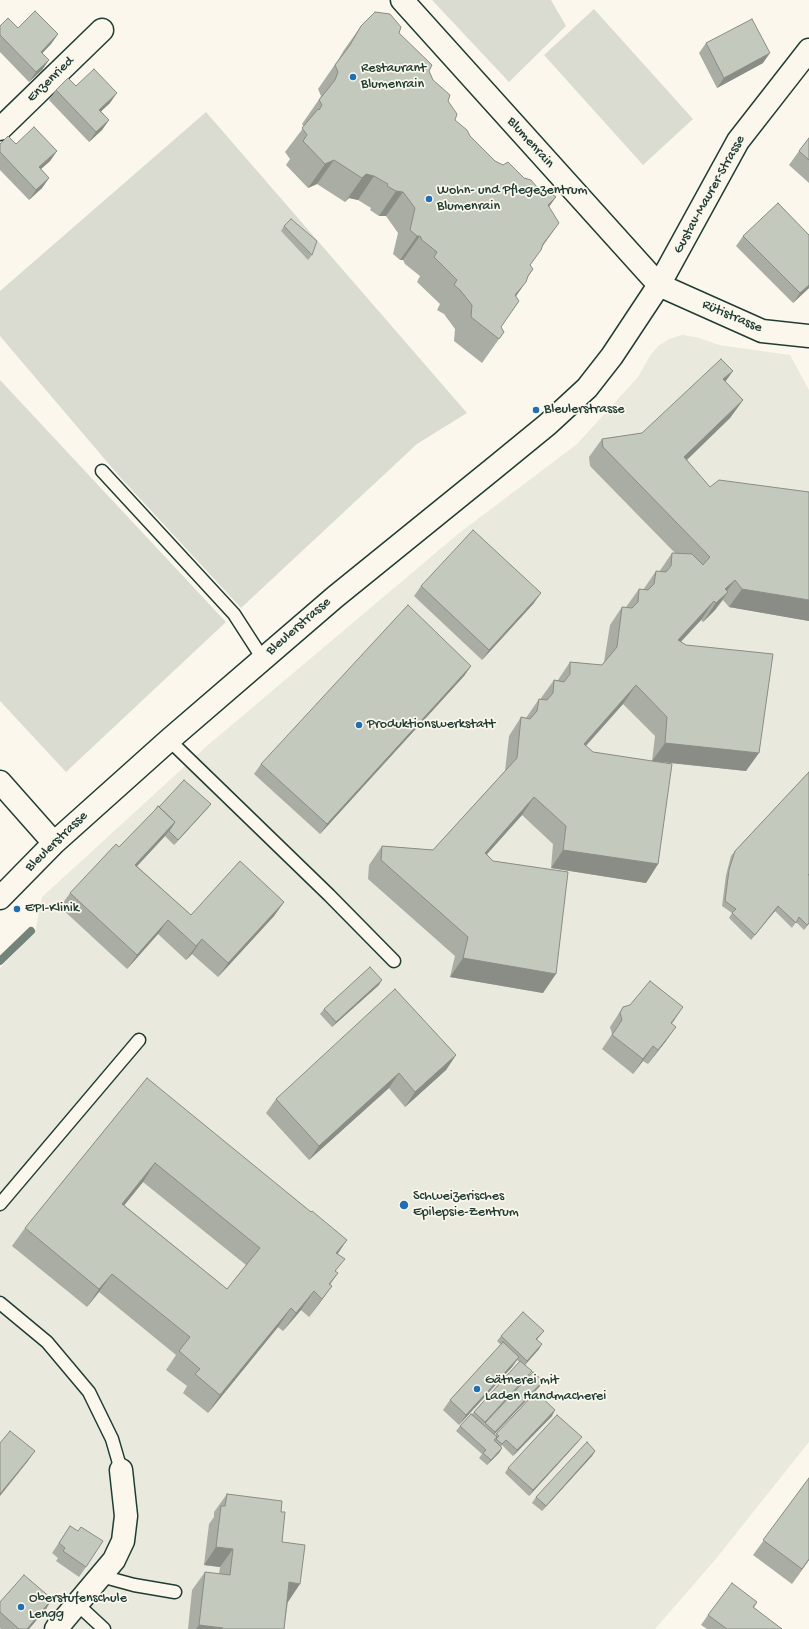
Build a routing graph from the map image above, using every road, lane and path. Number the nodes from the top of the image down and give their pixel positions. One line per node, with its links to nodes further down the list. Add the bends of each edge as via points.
1 (402, 0): 5 (street, Blumenrain)
2 (102, 30): 4 (street, Enzenried)
3 (809, 50): 5 (street, Gustav-Maurer-Strasse, via 738,141)
4 (0, 129)
5 (659, 285): 6 (street, Rütistrasse, via 762,331); 8 (street, Bleulerstrasse, via 612,356 587,388 548,424 335,597)
6 (809, 336)
7 (102, 471): 8 (lane, via 234,614)
8 (263, 659): 9 (street, Bleulerstrasse)
9 (169, 740): 11 (street, Bleulerstrasse); 13 (lane)
10 (0, 782): 11 (street)
11 (54, 843): 12 (street, Bleulerstrasse)
12 (0, 898)
13 (394, 961)
14 (139, 1040): 15 (lane)
15 (4, 1191): 16 (lane)
16 (0, 1204)
17 (0, 1303): 18 (lane, via 47,1342 89,1392 112,1439)
18 (121, 1470): 19 (street, via 126,1516 123,1542 114,1560)
19 (101, 1576): 20 (lane); 21 (street)
20 (175, 1592)
21 (77, 1604): 22 (street); 23 (lane)
22 (56, 1629)
23 (104, 1629)

